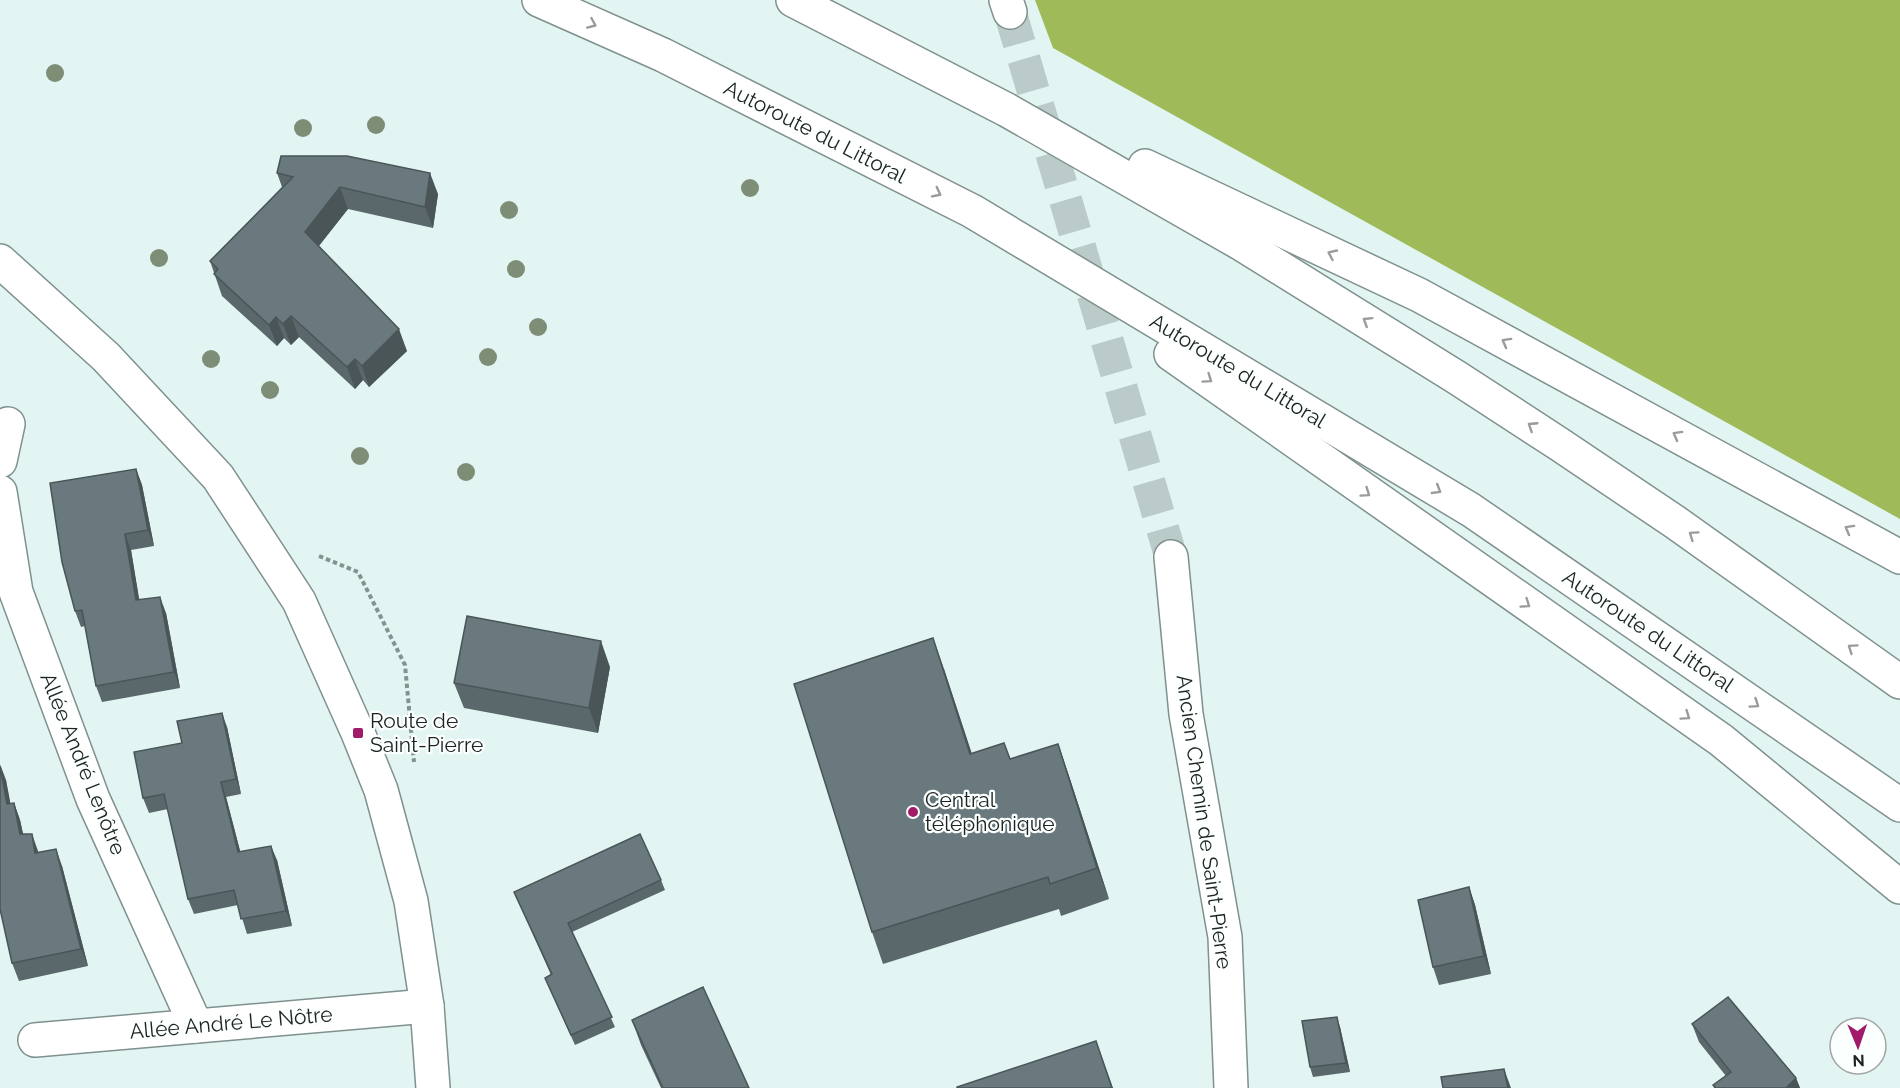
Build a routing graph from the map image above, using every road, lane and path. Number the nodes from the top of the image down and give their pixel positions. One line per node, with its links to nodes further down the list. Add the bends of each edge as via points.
1 (539, 0): 3 (main road, Autoroute du Littoral, one-way to 3, via 663,55)
2 (794, 0): 9 (main road, one-way to 2, via 1419,295); 10 (main road, one-way to 2, via 1559,444 1240,243 1007,110)
3 (972, 211): 11 (main road, Autoroute du Littoral, one-way to 11, via 1471,510); 12 (main road, one-way to 12, via 1721,740)
4 (0, 261): 13 (main road, via 106,357 218,477 299,601 381,790 411,901)
5 (8, 424): 6 (main road)
6 (0, 460)
7 (0, 492): 14 (main road, Allée André Lenôtre, via 16,592 93,799)
8 (1171, 557): 17 (main road, Ancien Chemin de Saint-Pierre, via 1186,714 1225,937)
9 (1900, 557)
10 (1900, 682)
11 (1900, 805)
12 (1900, 887)
13 (428, 1006): 14 (main road, Allée André Le Nôtre); 16 (main road)
14 (196, 1026): 15 (main road, Allée André Le Nôtre)
15 (35, 1040)
16 (432, 1088)
17 (1231, 1088)

